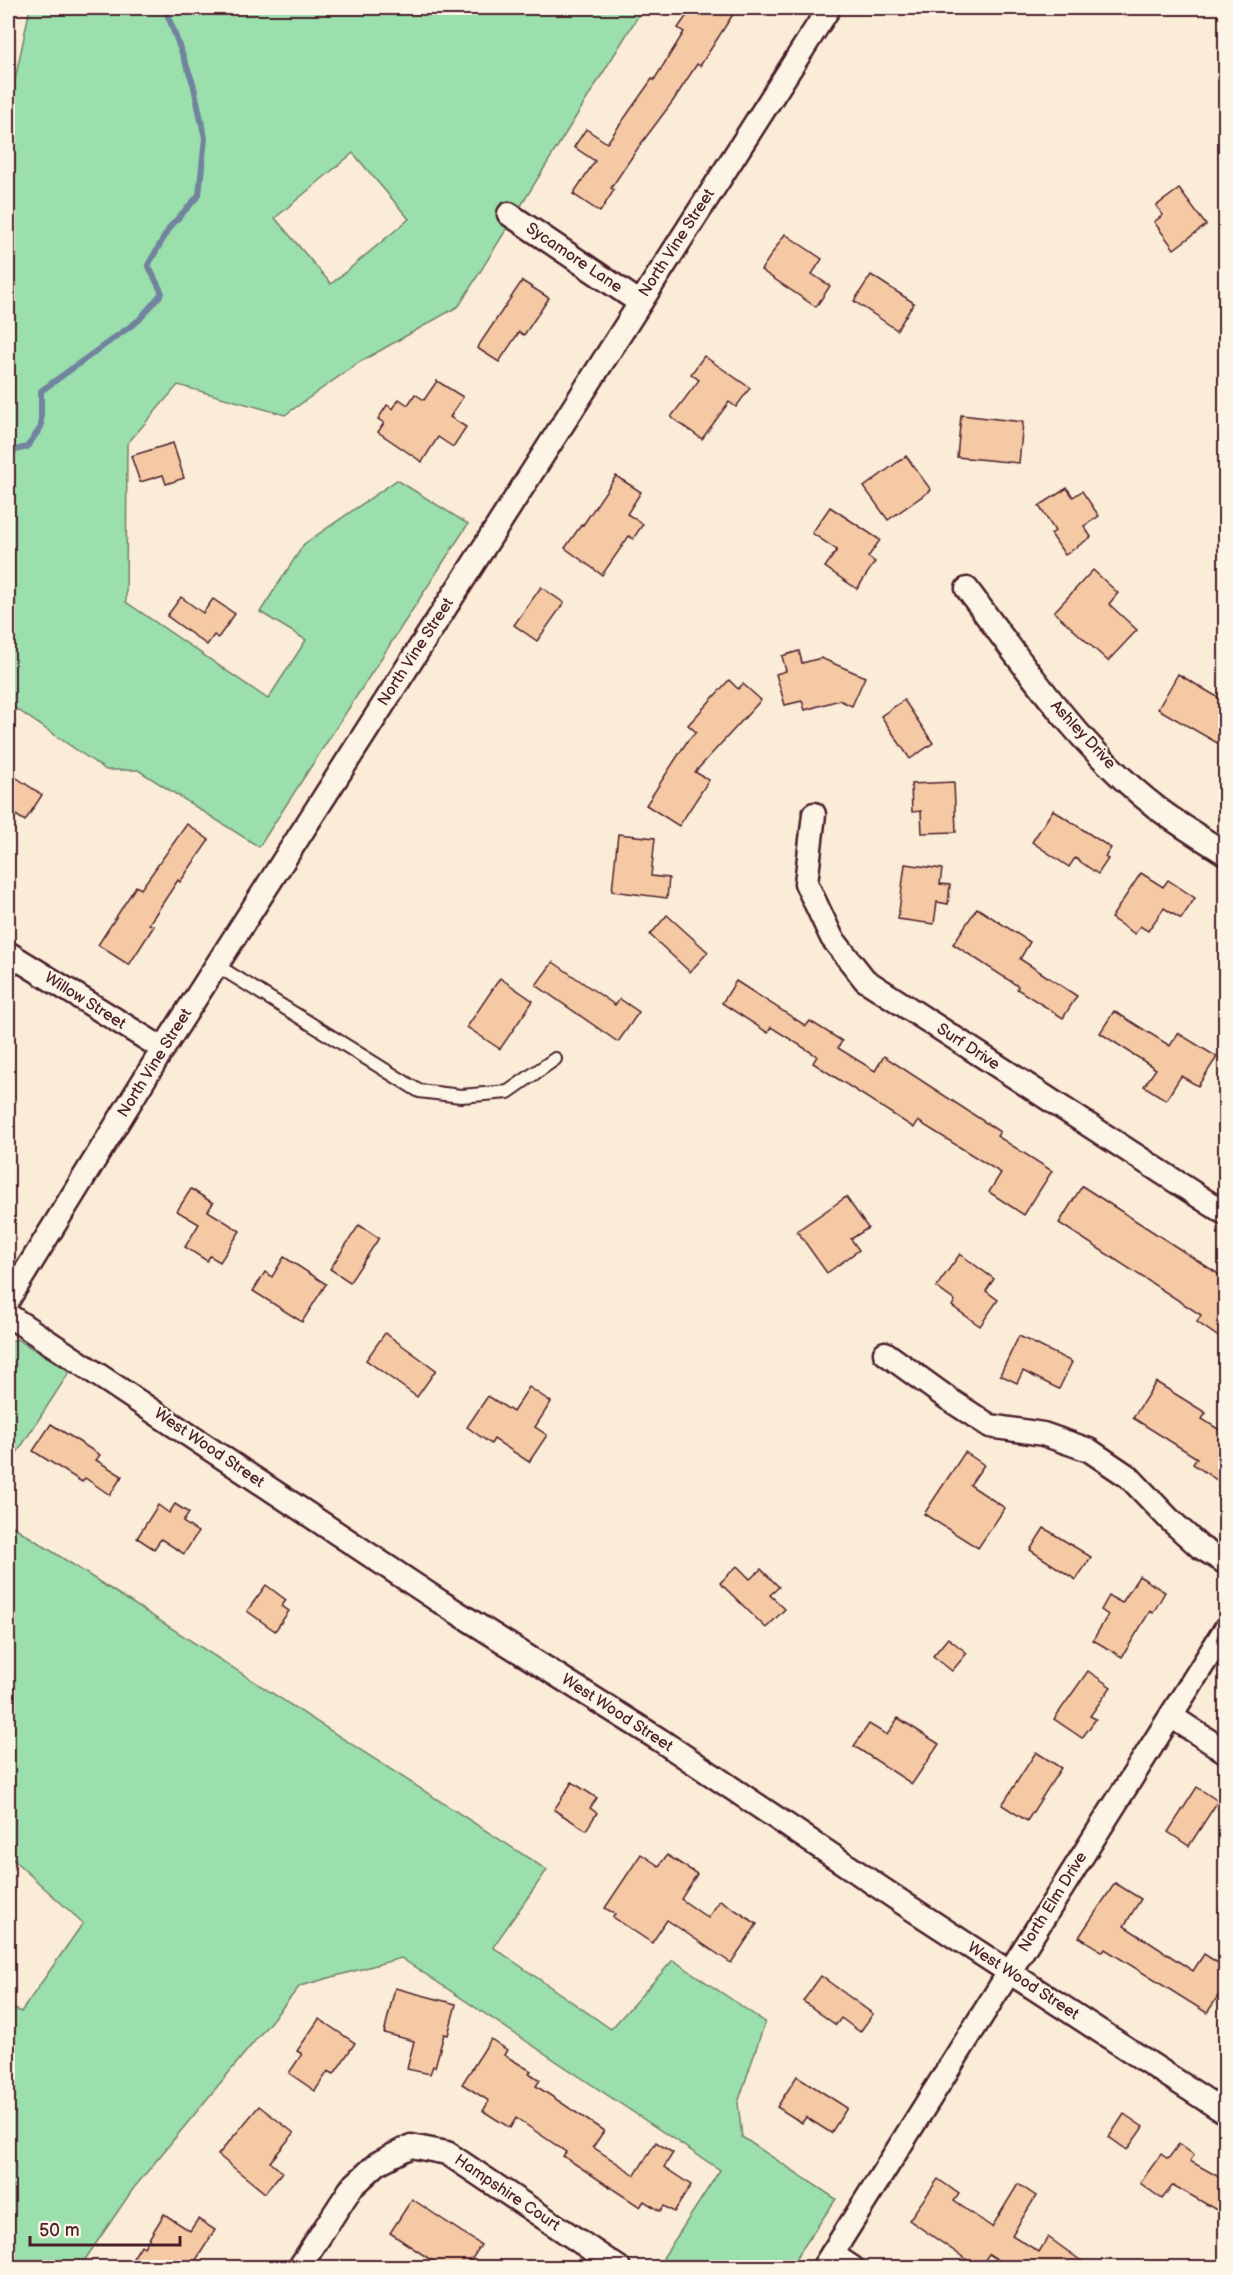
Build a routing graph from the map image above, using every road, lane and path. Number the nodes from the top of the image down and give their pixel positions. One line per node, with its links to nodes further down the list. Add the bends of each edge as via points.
1 (829, 8): 3 (street, North Vine Street)
2 (509, 214): 3 (street, Sycamore Lane)
3 (639, 302): 8 (street, North Vine Street)
4 (968, 589): 6 (street, Ashley Drive, via 1047,696 1100,757 1157,808)
5 (814, 814): 11 (street, Surf Drive, via 806,883 832,938 865,980)
6 (1226, 854)
7 (8, 953): 9 (street, Willow Street)
8 (216, 965): 9 (street, North Vine Street); 10 (lane, via 419,1091 461,1096 508,1092)
9 (163, 1049): 12 (street, North Vine Street)
10 (555, 1059)
11 (1226, 1214)
12 (8, 1300)
13 (8, 1315): 19 (street, West Wood Street)
14 (885, 1353): 15 (street, via 990,1426 1043,1434 1089,1450 1129,1477 1192,1540)
15 (1226, 1563)
16 (1226, 1628): 17 (street, North Elm Drive)
17 (1171, 1716): 18 (street); 19 (street, North Elm Drive)
18 (1226, 1752)
19 (1009, 1972): 20 (street, West Wood Street); 21 (street, North Elm Drive)
20 (1226, 2113)
21 (827, 2261): 24 (street)
22 (299, 2268): 23 (street, Hampshire Court, via 351,2188 378,2163 411,2146 447,2153)
23 (619, 2268)
24 (853, 2268)

